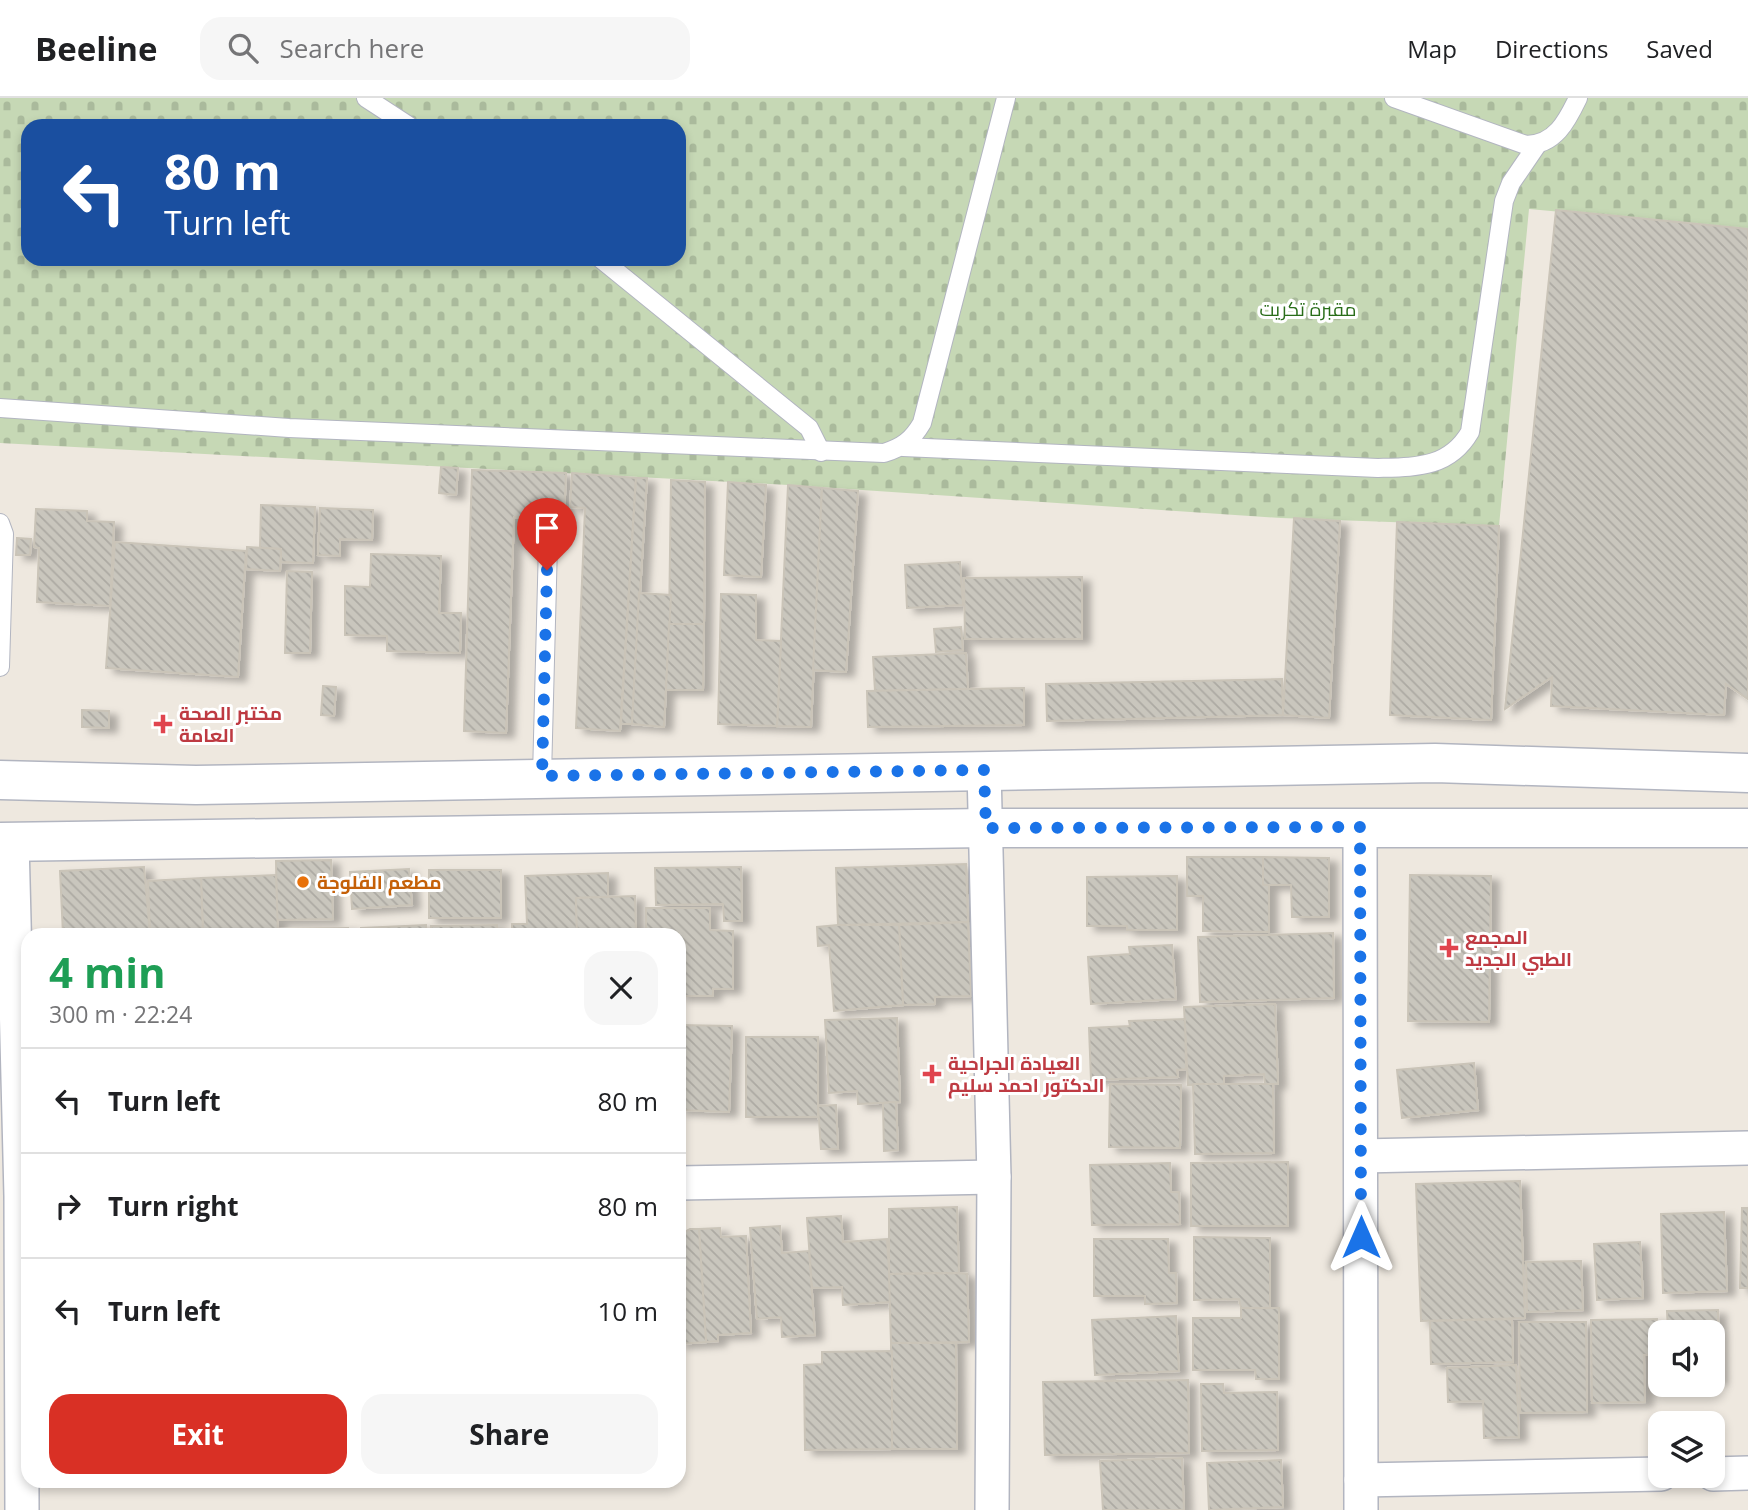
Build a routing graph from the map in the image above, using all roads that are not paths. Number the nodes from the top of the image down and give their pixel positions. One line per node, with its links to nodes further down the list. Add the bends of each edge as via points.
1 (366, 98): 5 (lane)
2 (1006, 98): 9 (lane, via 922,423)
3 (1394, 98): 6 (lane)
4 (1578, 98): 6 (lane, via 1558,132)
5 (398, 119)
6 (1537, 145): 9 (lane, via 1504,201 1470,432 1448,458 1429,466 1378,468)
7 (610, 266): 10 (lane, via 809,428)
8 (0, 408): 10 (lane, via 289,428)
9 (903, 447): 10 (lane, via 884,453)
10 (821, 452)
11 (0, 523): 13 (lane, via 4,534)
12 (548, 544): 16 (lane)
13 (0, 667)
14 (984, 770): 15 (main road, via 1435,763); 16 (main road); 19 (street)
15 (1748, 773)
16 (542, 776): 17 (main road, via 195,785)
17 (0, 780)
18 (1360, 827): 19 (main road); 20 (main road); 24 (street)
19 (986, 828): 21 (main road); 25 (street)
20 (1748, 828)
21 (6, 842): 22 (street)
22 (21, 1137)
23 (1748, 1148): 24 (street)
24 (1361, 1156): 31 (street)
25 (994, 1177): 26 (street); 33 (street)
26 (686, 1183)
27 (1748, 1473): 28 (street)
28 (1725, 1474)
29 (1648, 1475): 31 (street)
30 (22, 1488): 32 (street)
31 (1361, 1495)
32 (22, 1510)
33 (992, 1510)

